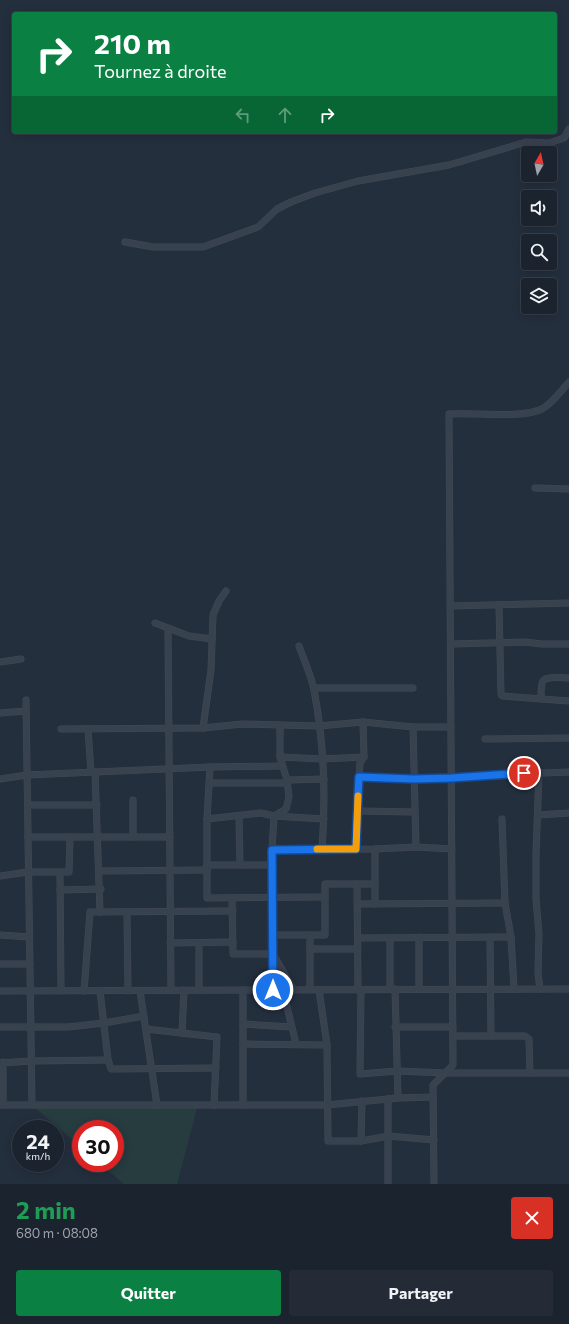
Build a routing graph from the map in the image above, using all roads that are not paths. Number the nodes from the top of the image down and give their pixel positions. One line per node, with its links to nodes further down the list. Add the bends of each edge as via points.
1 (569, 129): 2 (street, via 564,138 549,143 526,142 448,165 358,181 315,193 277,209 258,227 203,247 153,247)
2 (125, 242)
3 (569, 382): 9 (street, via 549,404 533,412 449,414)
4 (535, 488): 5 (street)
5 (569, 489)
6 (226, 590): 12 (street, via 213,614)
7 (569, 603): 8 (street)
8 (499, 605): 9 (street); 13 (street)
9 (450, 606): 14 (street)
10 (154, 623): 11 (street)
11 (168, 628): 12 (street, via 189,636); 32 (street)
12 (212, 639): 33 (street, via 211,670)
13 (500, 643): 14 (street); 15 (street); 22 (street, via 502,696)
14 (450, 644): 31 (street)
15 (569, 644)
16 (299, 646): 20 (street)
17 (21, 660): 18 (street)
18 (0, 662)
19 (569, 678): 22 (street, via 544,680)
20 (314, 688): 21 (street); 29 (street)
21 (413, 688)
22 (541, 699): 24 (street)
23 (26, 700): 25 (street)
24 (569, 701)
25 (26, 711): 26 (street); 47 (street)
26 (0, 713)
27 (363, 722): 29 (street); 30 (street); 39 (street)
28 (280, 725): 29 (street); 33 (street, via 242,724); 38 (street)
29 (319, 726): 40 (street)
30 (413, 727): 31 (street); 52 (street)
31 (451, 727): 49 (street)
32 (169, 728): 33 (street); 35 (street); 43 (street)
33 (203, 728)
34 (61, 729): 35 (street)
35 (88, 729): 44 (street)
36 (569, 738): 37 (street)
37 (485, 739)
38 (280, 757): 40 (street); 41 (street)
39 (364, 757): 40 (street); 48 (street, via 360,763)
40 (322, 759): 51 (street)
41 (282, 766): 42 (street); 53 (street)
42 (210, 767): 43 (street); 54 (street)
43 (169, 770): 44 (street); 67 (street)
44 (93, 772): 47 (street); 57 (street)
45 (539, 772): 46 (street); 49 (street); 61 (street)
46 (569, 772)
47 (27, 775): 50 (street); 56 (street)
48 (359, 777): 52 (street); 58 (street)
49 (451, 778): 52 (street); 76 (street)
50 (0, 779)
51 (324, 779): 53 (street); 65 (street)
52 (414, 779): 59 (street)
53 (287, 781): 54 (street); 63 (street, via 290,797 286,809)
54 (210, 783): 64 (street)
55 (133, 800): 71 (street)
56 (28, 805): 57 (street); 68 (street)
57 (97, 806): 70 (street)
58 (357, 811): 59 (street); 74 (street)
59 (415, 812): 72 (street)
60 (569, 813): 61 (street)
61 (538, 814): 124 (street, via 536,899)
62 (239, 816): 63 (street, via 261,813); 64 (street); 78 (street)
63 (274, 816): 65 (street); 77 (street)
64 (207, 818): 80 (street)
65 (324, 819): 73 (street)
66 (502, 819): 94 (street)
67 (170, 836): 71 (street); 81 (street)
68 (28, 837): 69 (street); 83 (street)
69 (70, 837): 70 (street); 84 (street, via 68,872)
70 (98, 837): 71 (street); 82 (street)
71 (133, 837)
72 (416, 848): 75 (street); 76 (street)
73 (322, 849): 74 (street); 77 (street)
74 (356, 849): 75 (street)
75 (375, 849): 87 (street)
76 (452, 849): 93 (street)
77 (272, 850): 79 (street)
78 (240, 865): 79 (street); 80 (street)
79 (272, 865): 92 (street)
80 (207, 868): 81 (street); 91 (street, via 207,898)
81 (170, 870): 82 (street); 100 (street)
82 (100, 871): 88 (street)
83 (28, 872): 84 (street); 85 (street); 104 (street)
84 (60, 872): 89 (street)
85 (0, 876)
86 (357, 884): 87 (street); 90 (street, via 325,884); 95 (street)
87 (375, 884): 96 (street)
88 (101, 889): 89 (street); 98 (street)
89 (60, 890): 138 (street)
90 (325, 897): 92 (street); 103 (street, via 325,935)
91 (232, 898): 92 (street); 97 (street)
92 (272, 898): 102 (street)
93 (452, 903): 94 (street); 96 (street); 105 (street)
94 (506, 903): 107 (street)
95 (358, 904): 96 (street); 108 (street)
96 (375, 904)
97 (233, 911): 100 (street); 111 (street)
98 (100, 912): 99 (street); 139 (street, via 90,912)
99 (127, 912): 100 (street); 141 (street)
100 (170, 912): 112 (street)
101 (0, 935): 104 (street)
102 (273, 935): 103 (street); 116 (street)
103 (310, 935): 114 (street)
104 (29, 937): 118 (street)
105 (452, 937): 106 (street); 110 (street); 121 (street)
106 (490, 937): 107 (street); 122 (street)
107 (511, 937): 123 (street)
108 (358, 938): 109 (street); 115 (street)
109 (390, 938): 110 (street); 119 (street)
110 (419, 938): 120 (street)
111 (233, 942): 113 (street); 116 (street, via 233,954)
112 (170, 943): 113 (street); 126 (street)
113 (199, 943): 128 (street)
114 (310, 949): 115 (street); 133 (street)
115 (358, 949): 135 (street)
116 (273, 954): 130 (street); 132 (street)
117 (0, 964): 118 (street)
118 (30, 964): 137 (street)
119 (392, 989): 120 (street); 135 (street); 149 (street)
120 (419, 989): 121 (street)
121 (453, 989): 122 (street); 150 (street)
122 (490, 989): 123 (street); 154 (street)
123 (514, 989): 124 (street)
124 (540, 989): 125 (street)
125 (569, 989)
126 (171, 990): 127 (street); 142 (street)
127 (184, 990): 128 (street); 152 (street)
128 (199, 990): 129 (street)
129 (243, 990): 130 (street); 145 (street)
130 (273, 990): 131 (street)
131 (283, 990): 132 (street); 148 (street)
132 (294, 990): 133 (street)
133 (310, 990): 134 (street)
134 (319, 990): 135 (street); 157 (street)
135 (360, 990): 163 (street, via 360,1074)
136 (0, 991): 137 (street)
137 (30, 991): 138 (street); 147 (street)
138 (61, 991): 139 (street)
139 (84, 991): 140 (street)
140 (100, 991): 141 (street); 144 (street)
141 (128, 991): 142 (street)
142 (140, 991): 143 (street)
143 (144, 1016): 144 (street); 151 (street)
144 (104, 1023): 147 (street, via 68,1027); 158 (street)
145 (243, 1024): 148 (street); 155 (street)
146 (0, 1027): 147 (street)
147 (31, 1027): 159 (street)
148 (291, 1027): 156 (street)
149 (395, 1027): 150 (street); 163 (street)
150 (453, 1027): 153 (street)
151 (146, 1029): 152 (street); 162 (street)
152 (182, 1033): 161 (street, via 217,1038)
153 (453, 1036): 154 (street); 166 (street, via 453,1065)
154 (490, 1036): 164 (street, via 527,1037)
155 (243, 1044): 156 (street); 175 (street)
156 (296, 1044): 157 (street)
157 (327, 1045): 176 (street)
158 (108, 1060): 159 (street); 162 (street, via 111,1069)
159 (31, 1061): 160 (street); 172 (street)
160 (2, 1063): 171 (street)
161 (216, 1068): 162 (street); 174 (street)
162 (152, 1069): 173 (street)
163 (397, 1071): 166 (street); 168 (street)
164 (530, 1073): 165 (street); 166 (street)
165 (569, 1073)
166 (446, 1074): 167 (street, via 433,1085)
167 (434, 1096): 168 (street); 179 (street)
168 (398, 1098): 169 (street)
169 (388, 1099): 170 (street); 177 (street)
170 (362, 1101): 176 (street); 178 (street)
171 (1, 1105): 172 (street)
172 (32, 1105): 173 (street)
173 (157, 1105): 174 (street)
174 (214, 1105): 175 (street)
175 (243, 1105): 176 (street)
176 (328, 1105): 178 (street, via 328,1140)
177 (389, 1136): 178 (street); 179 (street); 180 (street)
178 (361, 1140)
179 (434, 1140): 181 (street)
180 (388, 1184)
181 (434, 1184)

